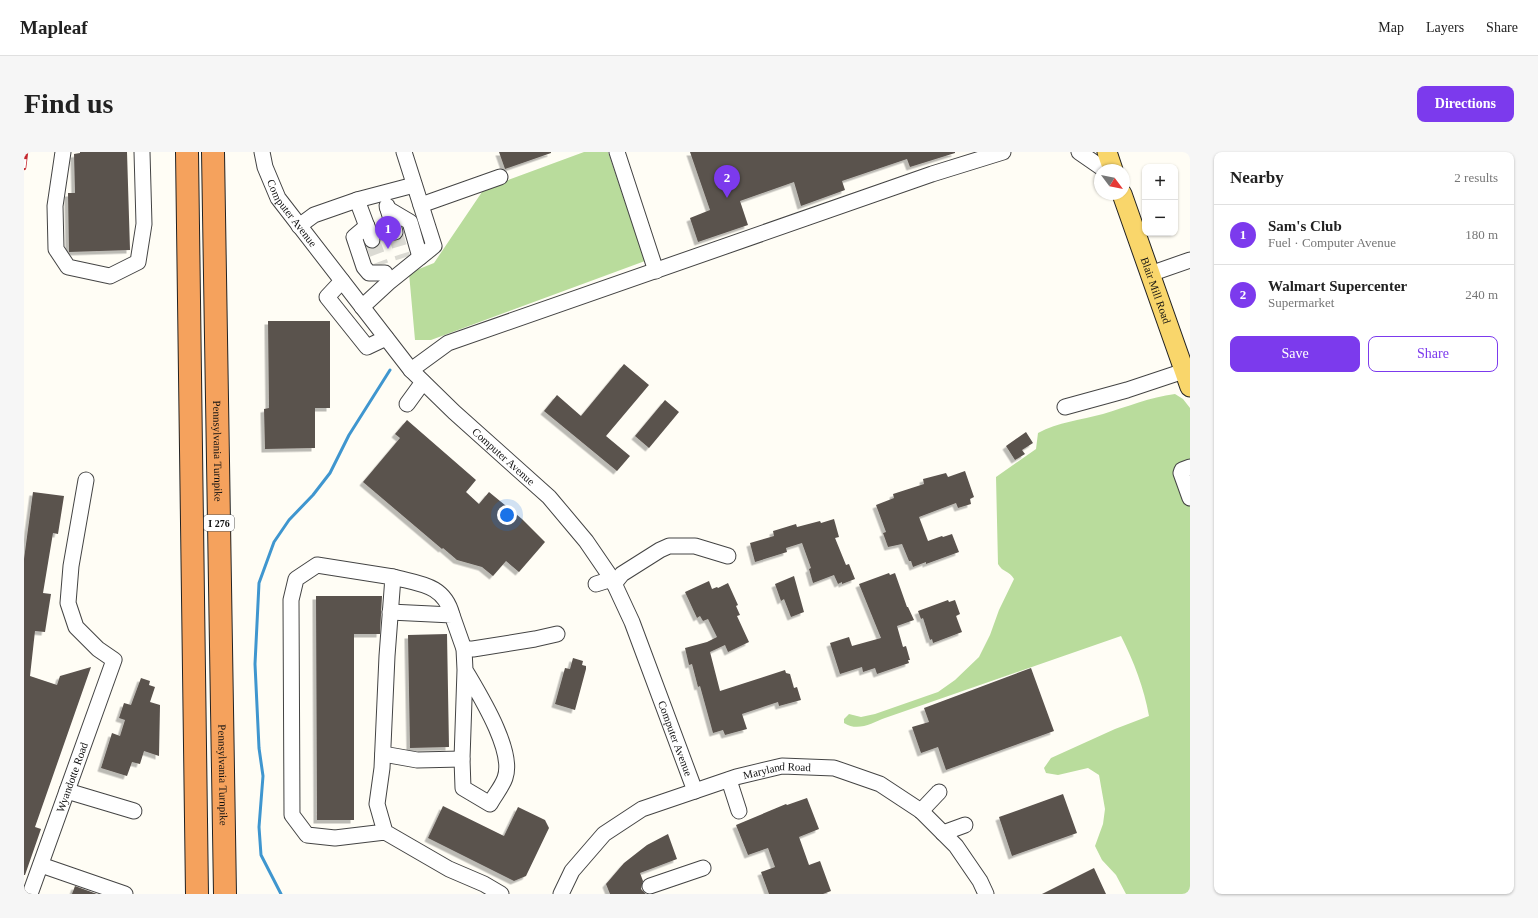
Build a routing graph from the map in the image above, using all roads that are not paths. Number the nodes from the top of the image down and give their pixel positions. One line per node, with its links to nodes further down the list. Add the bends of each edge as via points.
1 (63, 152): 2 (street, via 55,206 56,249 68,267 110,276 138,262 144,224)
2 (142, 152)
3 (187, 152): 66 (highway, I 276)
4 (213, 152): 67 (highway, Pennsylvania Turnpike / I 276)
5 (262, 152): 20 (street, Computer Avenue, via 265,167 278,198)
6 (404, 152): 14 (street)
7 (617, 152): 26 (street)
8 (1003, 152): 26 (street, via 932,174)
9 (1079, 152): 11 (street)
10 (1107, 152): 12 (main road)
11 (1096, 164)
12 (1111, 164)
13 (500, 177): 18 (street)
14 (414, 185): 15 (street); 18 (street)
15 (383, 193): 16 (street); 19 (street)
16 (357, 200): 20 (street, via 314,215); 21 (street)
17 (1124, 200): 28 (main road, Blair Mill Road)
18 (421, 205): 24 (street, via 434,246)
19 (388, 209): 22 (street); 24 (street, via 410,222)
20 (299, 226): 29 (street, Computer Avenue)
21 (366, 226): 23 (street); 27 (street, via 354,237 364,267 369,273)
22 (395, 232)
23 (372, 240)
24 (420, 257): 27 (street)
25 (1190, 260): 28 (street)
26 (656, 271): 32 (street, via 448,343)
27 (385, 274): 30 (street)
28 (1150, 274): 33 (main road, Blair Mill Road)
29 (342, 281): 30 (street, Computer Avenue); 31 (street, via 327,297 366,347)
30 (362, 307): 31 (street, Computer Avenue)
31 (386, 338): 32 (street, Computer Avenue)
32 (411, 370): 34 (street, Computer Avenue)
33 (1187, 379): 36 (street, via 1127,390)
34 (423, 382): 35 (street); 42 (street, Computer Avenue, via 549,497 586,541)
35 (407, 404)
36 (1065, 407)
37 (1190, 467): 39 (street, via 1181,473)
38 (86, 480): 52 (street, Wyandotte Road, via 71,566 68,603 76,627 98,649 114,660)
39 (1190, 498)
40 (728, 556): 42 (street, via 694,546 669,546)
41 (393, 577): 44 (street); 45 (street, via 431,586 450,605); 59 (street, via 317,565 296,579 291,600 292,816 307,835 335,838)
42 (613, 582): 43 (street); 53 (street, Computer Avenue, via 624,623)
43 (596, 584)
44 (390, 612): 45 (street); 49 (street)
45 (452, 615): 47 (street)
46 (557, 634): 47 (street, via 473,649)
47 (464, 648): 48 (street)
48 (465, 670): 50 (street); 50 (street, via 489,711 506,754 506,777 490,804 463,788)
49 (383, 754): 50 (street, via 418,760); 59 (street, via 378,804)
50 (462, 759)
51 (729, 780): 53 (street, Maryland Road); 56 (street); 57 (street, Maryland Road, via 782,766 834,768 880,784)
52 (67, 791): 55 (street); 61 (street, Wyandotte Road)
53 (695, 792): 69 (street, Maryland Road, via 642,809 604,834 572,872)
54 (939, 792): 57 (street)
55 (134, 810)
56 (739, 811)
57 (921, 811): 60 (street, Maryland Road)
58 (965, 825): 60 (street)
59 (385, 832): 68 (street, via 449,869)
60 (943, 833): 70 (street, Maryland Road, via 956,846)
61 (41, 865): 64 (street, Wyandotte Road); 65 (street)
62 (703, 868): 63 (street)
63 (650, 886)
64 (30, 894)
65 (125, 894)
66 (197, 894)
67 (225, 894)
68 (501, 894)
69 (562, 894)
70 (986, 894)

